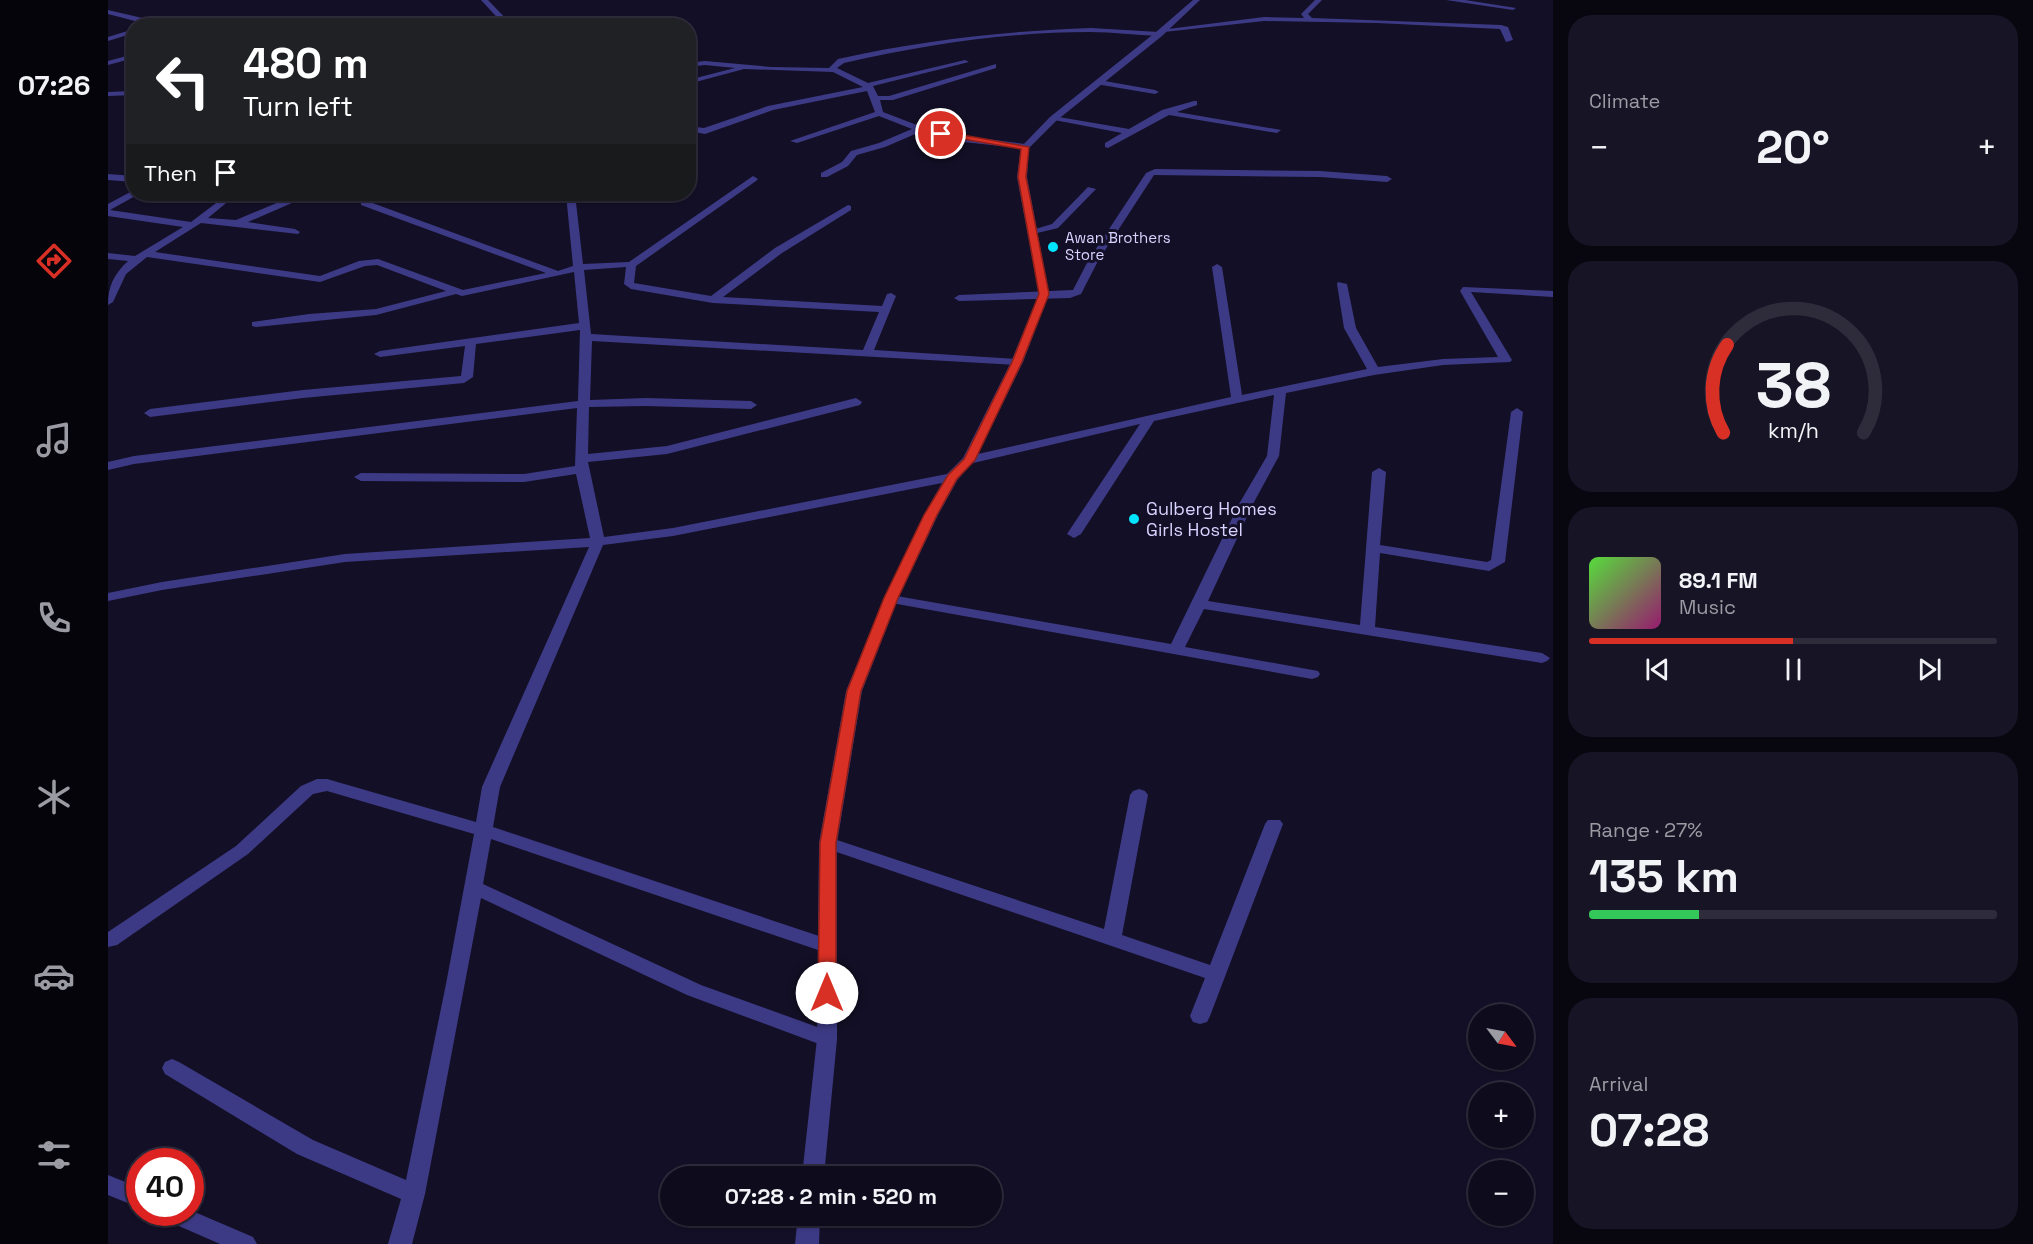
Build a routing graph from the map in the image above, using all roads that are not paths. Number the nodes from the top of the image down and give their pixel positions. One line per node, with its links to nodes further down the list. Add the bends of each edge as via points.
1 (484, 0): 8 (street)
2 (1197, 0): 10 (street)
3 (1319, 0): 9 (street, via 1304,14)
4 (1449, 0): 5 (street)
5 (1513, 8)
6 (111, 14): 7 (street)
7 (129, 18)
8 (502, 18)
9 (1309, 19): 10 (street, via 1264,19); 13 (street, via 1501,27)
10 (1162, 32): 20 (street, via 1056,31 914,45 841,61); 22 (street)
11 (126, 33): 12 (street)
12 (108, 39)
13 (1509, 40)
14 (126, 58): 16 (street)
15 (965, 62): 23 (street)
16 (108, 63)
17 (696, 64): 19 (street)
18 (993, 66): 27 (street, via 890,98)
19 (746, 67): 20 (street); 21 (street)
20 (834, 70): 23 (street)
21 (696, 80)
22 (1099, 82): 24 (street); 31 (street)
23 (869, 86): 27 (street); 33 (street, via 771,108 705,131)
24 (1155, 92)
25 (108, 93): 26 (street)
26 (126, 93)
27 (877, 98): 30 (street)
28 (1194, 103): 29 (street)
29 (1165, 112): 34 (street); 35 (street)
30 (879, 113): 32 (street); 36 (street)
31 (1053, 119): 35 (street); 38 (street)
32 (919, 129): 38 (street); 40 (street, via 854,153 845,164)
33 (696, 130)
34 (1277, 130)
35 (1130, 132): 37 (street)
36 (794, 141)
37 (1108, 145)
38 (1025, 147): 56 (street, via 1022,177)
39 (110, 175): 41 (street)
40 (824, 176)
41 (126, 178)
42 (753, 179): 59 (street)
43 (1387, 179): 65 (street, via 1320,174 1151,173 1135,202 1096,254 1077,292)
44 (1090, 189): 56 (street, via 1055,226)
45 (126, 198): 50 (street)
46 (223, 201): 53 (street)
47 (289, 201): 54 (street)
48 (571, 201): 60 (street)
49 (364, 203): 62 (street)
50 (108, 208)
51 (848, 208): 70 (street, via 780,248)
52 (108, 213): 53 (street)
53 (195, 222): 54 (street); 58 (street)
54 (237, 223): 55 (street)
55 (295, 232)
56 (1032, 233): 65 (street)
57 (108, 256): 58 (street)
58 (141, 256): 64 (street, via 320,279 364,262 378,262); 67 (street, via 121,273)
59 (631, 265): 60 (street); 70 (street, via 632,286)
60 (579, 267): 62 (street); 73 (street)
61 (1217, 267): 80 (street)
62 (558, 274): 64 (street, via 469,293)
63 (1342, 284): 78 (street, via 1350,328)
64 (453, 292): 72 (street, via 376,312)
65 (1044, 294): 69 (street); 77 (street)
66 (1553, 294): 78 (street, via 1465,291 1506,360)
67 (109, 296)
68 (891, 296): 71 (street)
69 (959, 297)
70 (713, 300): 71 (street)
71 (886, 309): 75 (street)
72 (256, 324)
73 (586, 332): 74 (street); 75 (street); 82 (street)
74 (471, 342): 76 (street); 85 (street, via 467,377 458,381 303,394)
75 (867, 353): 77 (street)
76 (380, 354)
77 (1017, 362): 87 (street)
78 (1374, 371): 79 (street)
79 (1280, 391): 80 (street); 98 (street, via 1273,456)
80 (1237, 400): 86 (street)
81 (856, 402): 88 (street, via 667,450)
82 (582, 404): 83 (street); 88 (street); 89 (street)
83 (751, 405)
84 (1517, 412): 95 (street, via 1498,562 1489,567)
85 (150, 413)
86 (1150, 418): 87 (street); 93 (street)
87 (969, 460): 92 (street)
88 (581, 464): 91 (street, via 524,478); 94 (street)
89 (108, 466)
90 (1379, 472): 95 (street)
91 (362, 477)
92 (952, 477): 94 (street, via 673,532); 97 (street)
93 (1074, 534)
94 (598, 542): 96 (street, via 345,558); 105 (street, via 490,786)
95 (1373, 549): 99 (street)
96 (108, 597)
97 (891, 598): 100 (street); 106 (street, via 854,691)
98 (1199, 604): 99 (street); 100 (street)
99 (1367, 630): 101 (street)
100 (1176, 649): 102 (street)
101 (1542, 658)
102 (1312, 674)
103 (1139, 795): 108 (street)
104 (1274, 824): 111 (street)
105 (483, 830): 107 (street); 109 (street, via 317,785 242,850); 110 (street)
106 (828, 843): 108 (street); 110 (street)
107 (473, 887): 113 (street, via 694,990); 118 (street)
108 (1112, 939): 111 (street)
109 (110, 940)
110 (826, 946): 113 (street)
111 (1215, 974): 112 (street)
112 (1200, 1016)
113 (827, 1039): 115 (street)
114 (172, 1068): 118 (street, via 304,1147)
115 (814, 1166)
116 (108, 1185): 117 (street)
117 (126, 1192)
118 (414, 1194): 122 (street)
119 (203, 1226): 121 (street)
120 (808, 1226): 123 (street)
121 (245, 1244)
122 (400, 1244)
123 (807, 1244)

